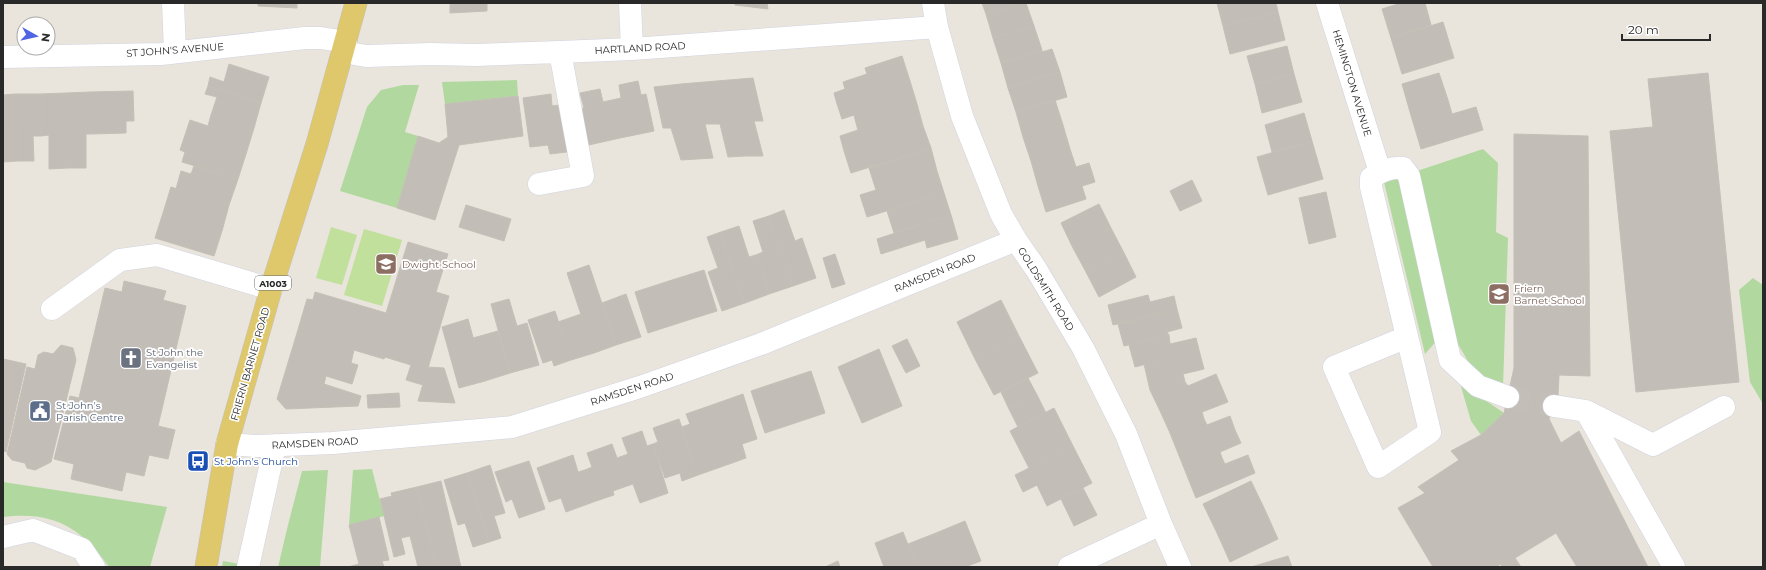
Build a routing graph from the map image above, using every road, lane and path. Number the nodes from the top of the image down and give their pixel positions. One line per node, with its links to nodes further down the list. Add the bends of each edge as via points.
1 (173, 3): 9 (street)
2 (356, 3): 7 (main road, FRIERN BARNET ROAD / A1003)
3 (630, 3): 8 (street)
4 (933, 3): 6 (street, GOLDSMITH ROAD)
5 (1327, 3): 12 (street, HEMINGTON AVENUE)
6 (937, 27): 8 (street, HARTLAND ROAD); 14 (street, GOLDSMITH ROAD, via 962,116 1001,214)
7 (345, 47): 9 (street, ST JOHN'S AVENUE, via 321,38 305,38); 10 (street, HARTLAND ROAD, via 366,56); 15 (main road, FRIERN BARNET ROAD / A1003)
8 (632, 49): 10 (street, HARTLAND ROAD)
9 (175, 52): 11 (street, ST JOHN'S AVENUE)
10 (560, 52): 13 (street, via 584,176)
11 (3, 57)
12 (1378, 168): 17 (street, via 1371,186); 18 (street, via 1403,168 1409,176 1450,360 1478,386)
13 (539, 184)
14 (1016, 240): 23 (street, RAMSDEN ROAD, via 761,344 640,387 512,427 339,443); 24 (street, GOLDSMITH ROAD, via 1083,348 1126,434)
15 (271, 289): 16 (street, via 157,256 120,260); 22 (main road, FRIERN BARNET ROAD / A1003)
16 (52, 309)
17 (1407, 337): 17 (street, via 1430,432 1378,467 1334,367)
18 (1508, 397)
19 (1554, 406): 21 (street)
20 (1724, 407): 21 (street, via 1653,446)
21 (1586, 411): 31 (street)
22 (227, 444): 23 (street, RAMSDEN ROAD); 27 (main road, FRIERN BARNET ROAD / A1003)
23 (275, 445): 28 (street)
24 (1161, 524): 29 (street); 30 (street, GOLDSMITH ROAD)
25 (3, 537): 26 (street, via 34,530 82,549)
26 (94, 567)
27 (206, 567)
28 (248, 567)
29 (1069, 567)
30 (1180, 567)
31 (1674, 567)

